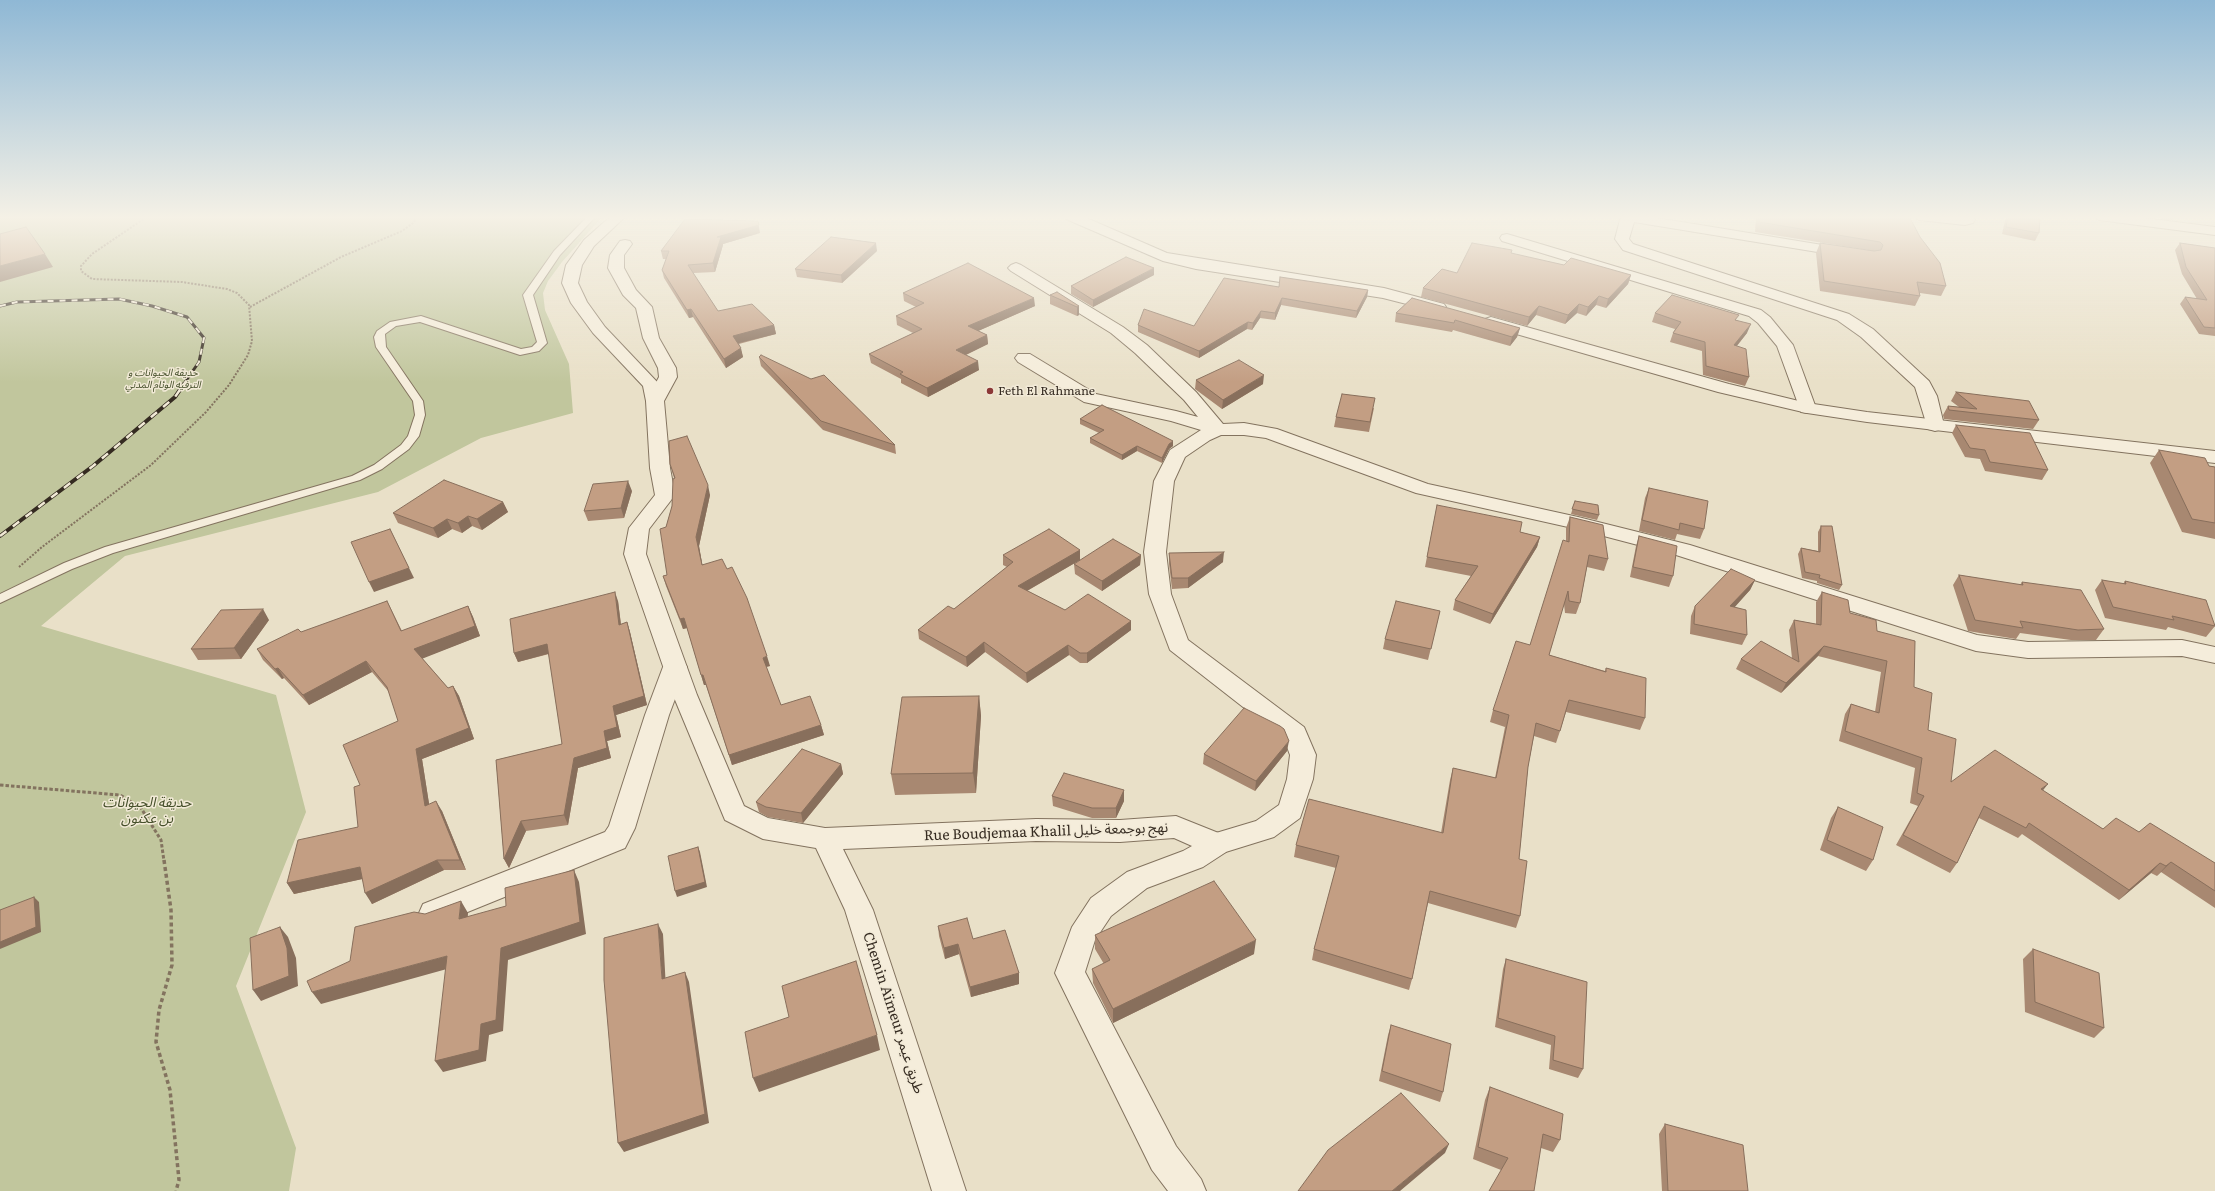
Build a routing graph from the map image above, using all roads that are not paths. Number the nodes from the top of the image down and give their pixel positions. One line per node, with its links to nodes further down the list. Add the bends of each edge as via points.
1 (544, 272): 16 (lane, via 528,295 542,343 535,349 520,352 421,319 393,324 380,333 381,348 418,401 420,416 413,436 405,447 382,464 356,478 109,550 68,566)
2 (573, 272): 11 (street, Rue Boudjemaa Khalil نهج بوجمعة خليل, via 570,283 579,303 599,330 651,385)
3 (618, 272): 11 (street, via 630,292 644,307 651,338 667,368 668,377)
4 (1022, 272): 14 (street, via 1117,330 1142,349 1190,396)
5 (1245, 272): 8 (street, via 1384,293)
6 (1618, 272): 12 (street, via 1755,313 1785,345)
7 (1702, 272): 13 (street, via 1843,317 1867,333 1923,385)
8 (1453, 311)
9 (1476, 317): 12 (street, via 1724,388)
10 (1024, 358): 14 (street, via 1090,398 1176,416)
11 (655, 401): 18 (street, Rue Boudjemaa Khalil نهج بوجمعة خليل, via 660,468 665,495 638,528 635,554)
12 (1807, 408): 13 (street)
13 (1935, 425): 15 (street)
14 (1218, 430): 17 (street, via 1244,428 1270,433 1423,489 1578,523 1683,550 1976,643 2028,650 2182,648); 20 (street, via 1203,436 1176,454 1164,481 1155,552 1160,594 1178,644 1296,734 1303,755 1300,779 1291,811 1265,829)
15 (2215, 457)
16 (0, 599)
17 (2215, 656)
18 (675, 667): 19 (street, Rue Boudjemaa Khalil نهج بوجمعة خليل, via 713,767 734,813 763,828); 21 (street, via 657,715 622,828 615,840)
19 (826, 839): 20 (street, Rue Boudjemaa Khalil نهج بوجمعة خليل, via 1036,830 1120,831 1176,827); 22 (street, Chemin Aïmeur طريق عيمر, via 859,910)
20 (1216, 844): 23 (street, via 1193,859 1137,880 1101,907 1082,936 1070,973 1164,1158)
21 (432, 913)
22 (949, 1191)
23 (1189, 1191)

